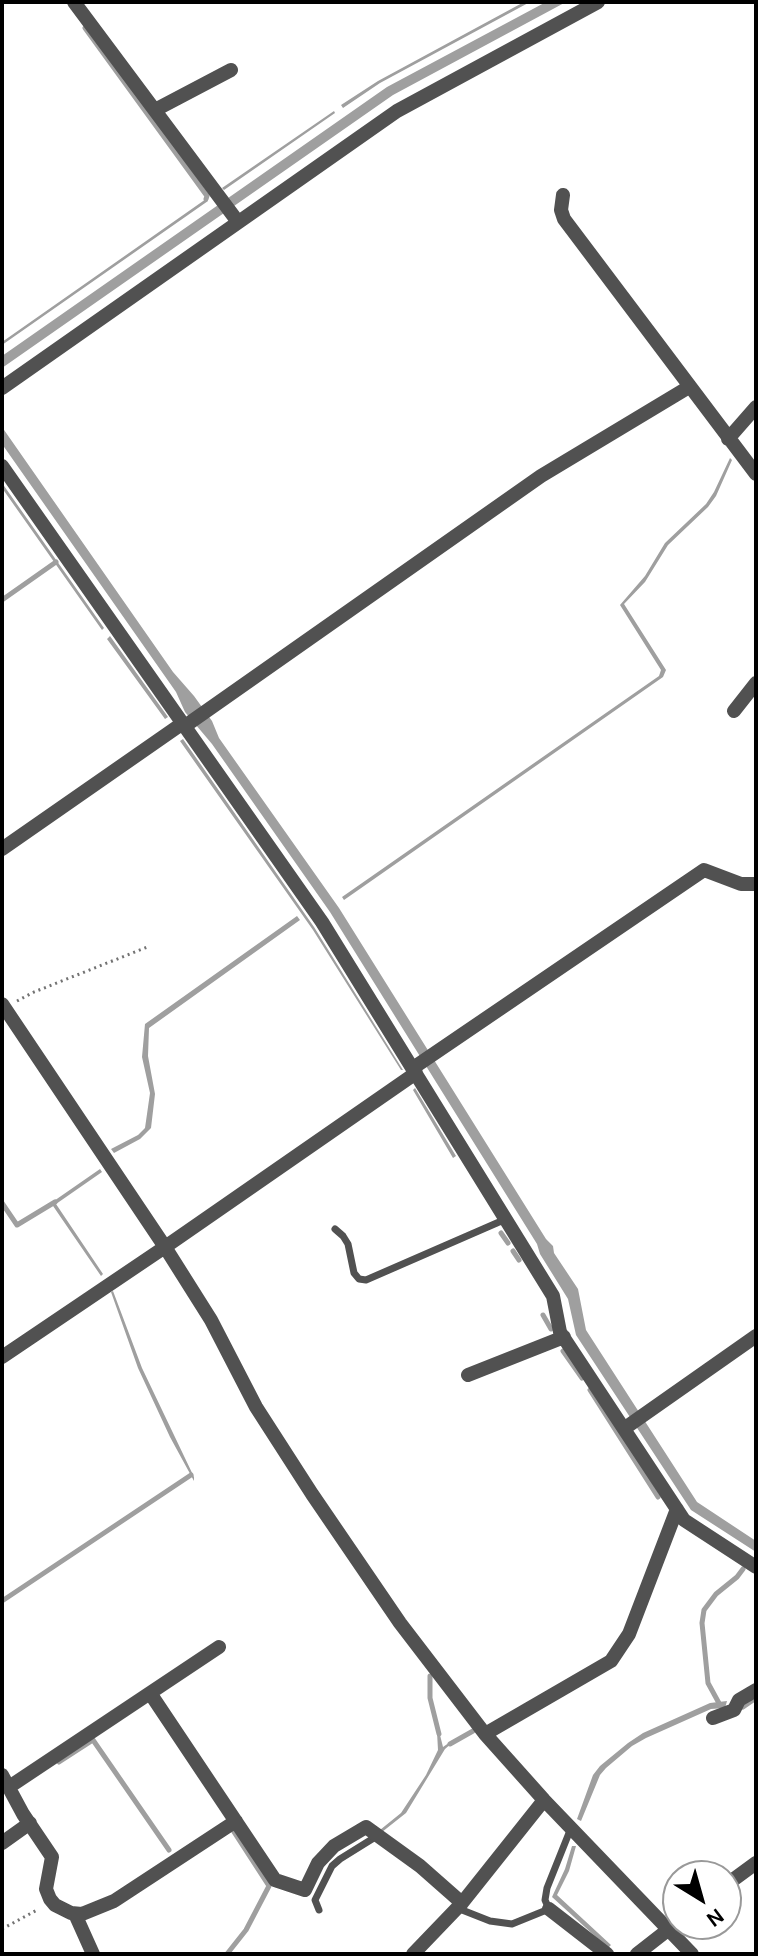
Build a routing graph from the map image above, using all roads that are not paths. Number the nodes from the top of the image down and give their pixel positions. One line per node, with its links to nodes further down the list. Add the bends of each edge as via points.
1 (74, 2): 3 (street)
2 (598, 2): 8 (street, via 397,111)
3 (119, 61): 4 (street); 6 (street)
4 (141, 67)
5 (231, 70): 6 (street)
6 (155, 110): 8 (street)
7 (563, 195): 9 (street, via 564,219)
8 (230, 211): 10 (street)
9 (689, 387): 12 (street); 17 (street, via 541,476)
10 (2, 388)
11 (756, 407): 12 (street)
12 (728, 439): 14 (street)
13 (2, 466): 17 (street)
14 (756, 474)
15 (756, 683): 16 (street)
16 (734, 711)
17 (186, 724): 18 (street); 21 (street, via 322,922)
18 (2, 849)
19 (756, 884): 21 (street, via 704,870)
20 (3, 1006): 24 (street)
21 (414, 1071): 22 (street); 24 (street)
22 (506, 1219): 23 (lane, via 366,1280 354,1273 348,1244); 26 (street, via 553,1296)
23 (335, 1229)
24 (165, 1247): 27 (street); 36 (street, via 312,1494 400,1623)
25 (756, 1336): 29 (street)
26 (564, 1337): 28 (street); 29 (street)
27 (2, 1357)
28 (468, 1375)
29 (633, 1422): 30 (street)
30 (677, 1509): 31 (street, via 684,1520); 36 (street, via 629,1634 611,1661)
31 (756, 1567)
32 (219, 1647): 34 (street)
33 (756, 1690): 35 (street, via 739,1700 734,1710)
34 (150, 1693): 37 (street); 39 (street)
35 (713, 1718)
36 (485, 1734): 38 (street)
37 (5, 1781): 40 (street)
38 (544, 1800): 41 (street); 44 (street)
39 (236, 1821): 42 (street, via 275,1880 305,1890 318,1863 334,1846 366,1827); 47 (street, via 114,1901)
40 (30, 1823): 43 (street); 47 (street, via 52,1857 46,1889 50,1899)
41 (571, 1828): 45 (lane, via 547,1888); 48 (street)
42 (377, 1836): 44 (street, via 420,1866); 46 (lane, via 332,1866 315,1900)
43 (2, 1843)
44 (460, 1906): 45 (lane, via 490,1921 512,1924); 51 (street)
45 (549, 1909): 52 (street)
46 (319, 1910)
47 (75, 1914): 50 (street)
48 (662, 1915)
49 (662, 1935): 53 (street)
50 (93, 1954)
51 (413, 1954)
52 (607, 1954)
53 (637, 1954)

